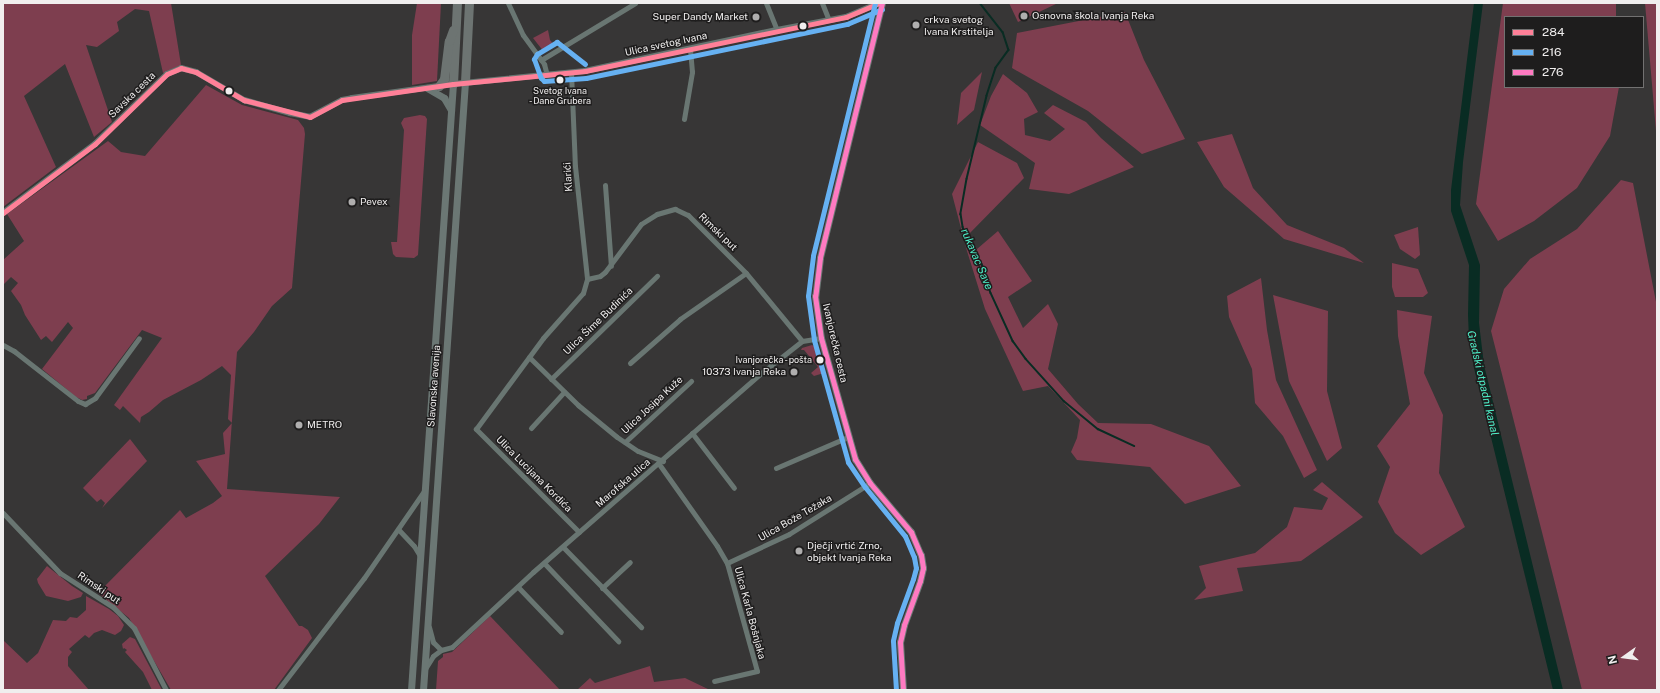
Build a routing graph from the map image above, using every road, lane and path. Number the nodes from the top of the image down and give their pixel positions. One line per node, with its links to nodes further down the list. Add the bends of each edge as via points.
1 (457, 3): 11 (highway)
2 (469, 3): 17 (highway)
3 (508, 3): 14 (street, via 523,35)
4 (635, 3): 14 (street)
5 (766, 3): 12 (street)
6 (822, 3): 10 (street)
7 (879, 3): 9 (street, Ulica svetog Ivana)
8 (882, 3): 30 (main road, Ivanjorečka cesta, via 818,268 815,304)
9 (871, 5): 10 (street, Ulica svetog Ivana, via 846,17)
10 (829, 20): 12 (street, Ulica svetog Ivana)
11 (456, 23): 18 (highway); 19 (highway, via 449,41 444,76)
12 (776, 30): 13 (street, Ulica svetog Ivana)
13 (690, 49): 15 (street, Ulica svetog Ivana); 22 (street, via 692,72)
14 (541, 60): 16 (street)
15 (571, 72): 16 (street, Ulica svetog Ivana); 28 (street, Klarići, via 576,166)
16 (547, 75): 17 (street, Ulica svetog Ivana)
17 (465, 82): 18 (street, Ulica svetog Ivana); 57 (main road, Slavonska avenija)
18 (453, 84): 19 (street, Savska cesta); 21 (main road, Slavonska avenija)
19 (439, 86): 20 (street, Savska cesta)
20 (427, 88): 21 (main road, via 444,98); 24 (street, Savska cesta, via 342,100 310,117 239,98 196,72 186,68 176,70 167,74 95,144)
21 (451, 110): 46 (main road, Slavonska avenija)
22 (684, 119)
23 (605, 185): 25 (street)
24 (3, 213)
25 (611, 266): 26 (street, Rimski put, via 641,224 657,214 675,209 688,215); 28 (street, Rimski put, via 600,276)
26 (746, 273): 31 (street, Rimski put); 34 (street, via 680,319)
27 (657, 276): 35 (street, Ulica Šime Budinića)
28 (587, 280): 33 (street, via 584,293)
29 (139, 338): 32 (street, via 95,398 85,404 78,402)
30 (821, 338): 31 (street, Marofska ulica); 40 (main road, Ivanjorečka cesta)
31 (802, 342): 39 (street, Marofska ulica, via 760,374)
32 (3, 345)
33 (529, 357): 35 (street); 49 (street, Ulica Lucijana Kordića, via 476,429)
34 (630, 363)
35 (551, 378): 37 (street)
36 (691, 381): 41 (street, Ulica Josipa Kuže)
37 (564, 392): 38 (street); 41 (street)
38 (531, 428)
39 (692, 433): 42 (street, Marofska ulica); 45 (street)
40 (848, 437): 43 (street); 44 (main road, Ivanjorečka cesta, via 857,463)
41 (625, 442): 42 (street)
42 (661, 462): 49 (street, Marofska ulica); 54 (street, Ulica Karla Bošnjaka)
43 (776, 468)
44 (870, 483): 54 (street, Ulica Bože Težaka, via 789,534); 68 (main road, Ivanjorečka cesta, via 911,532 921,555 921,577 900,642)
45 (734, 488)
46 (426, 489): 48 (street); 51 (main road, Slavonska avenija)
47 (3, 514): 64 (street, Rimski put, via 60,573 113,606 134,628)
48 (398, 529): 51 (street); 65 (street, via 364,578)
49 (579, 532): 50 (street, Marofska ulica)
50 (563, 547): 53 (street, Marofska ulica); 56 (street)
51 (420, 556): 66 (main road, Slavonska avenija)
52 (630, 562): 56 (street)
53 (544, 563): 55 (street, Marofska ulica); 60 (street)
54 (727, 563): 63 (street, Ulica Karla Bošnjaka, via 757,671)
55 (518, 587): 59 (street); 61 (street, Marofska ulica, via 452,647)
56 (602, 588): 58 (street)
57 (428, 622): 61 (street, via 433,642); 62 (main road, Slavonska avenija)
58 (641, 627)
59 (560, 632)
60 (618, 641)
61 (441, 650): 62 (street, via 433,656)
62 (424, 670): 67 (main road, Slavonska avenija)
63 (714, 681)
64 (166, 690)
65 (278, 690)
66 (411, 690)
67 (423, 690)
68 (903, 690)

